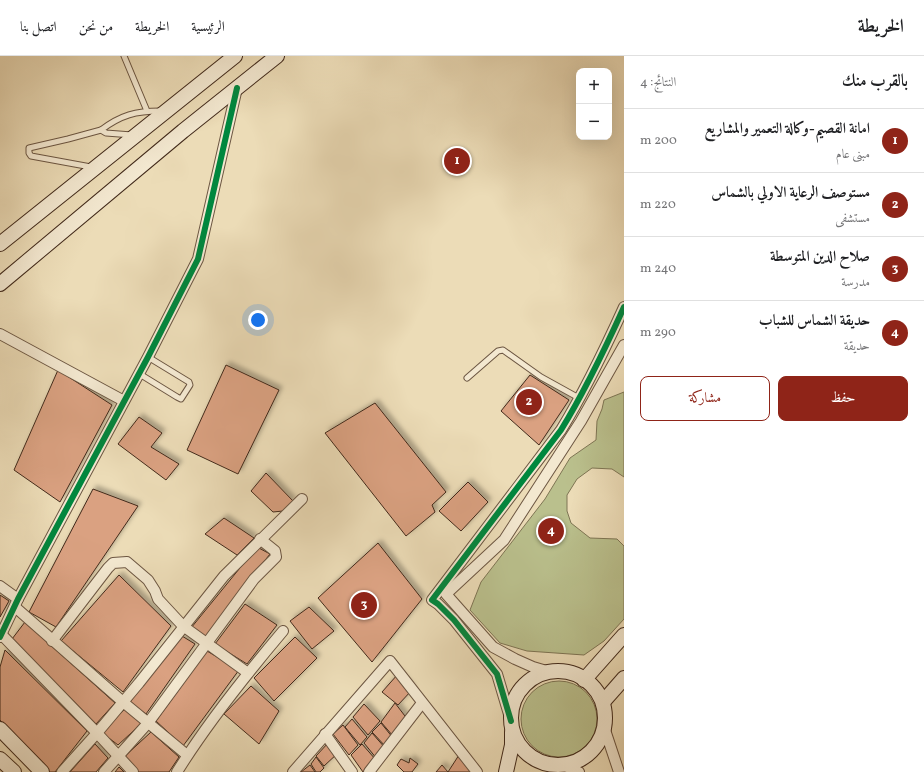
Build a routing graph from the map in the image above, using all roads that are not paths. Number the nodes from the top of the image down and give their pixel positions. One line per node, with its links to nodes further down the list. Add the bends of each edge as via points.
1 (124, 56): 5 (lane)
2 (235, 56): 6 (street)
3 (277, 56): 4 (street)
4 (237, 88): 11 (street, via 182,130); 15 (street, via 198,259)
5 (147, 111): 6 (lane); 7 (lane, via 130,114)
6 (166, 111): 8 (street)
7 (101, 130): 8 (lane, via 106,133); 9 (lane, via 29,148 28,151 31,156)
8 (136, 135): 9 (street)
9 (95, 168): 10 (street)
10 (0, 244)
11 (0, 284)
12 (624, 307): 18 (street)
13 (0, 334): 19 (street)
14 (624, 345): 31 (street, via 581,421 504,540 446,594 494,646 515,659)
15 (148, 357): 16 (street); 16 (lane, via 189,382 190,385 183,397 177,397)
16 (138, 373): 19 (street)
17 (467, 378): 18 (lane, via 501,350 541,377)
18 (579, 398): 38 (street, via 561,430 432,600 454,620 497,674)
19 (124, 401): 23 (street)
20 (302, 499): 21 (street)
21 (260, 539): 24 (street, via 224,576); 29 (street, via 274,551 276,557 254,579)
22 (0, 586): 23 (street)
23 (17, 603): 27 (street); 28 (street)
24 (183, 626): 28 (street, via 158,599 148,580 127,562 120,562 113,563 108,568); 29 (street); 34 (street)
25 (283, 631): 30 (street)
26 (624, 635): 33 (street)
27 (1, 636): 41 (street)
28 (52, 640): 34 (street)
29 (207, 643): 30 (street); 37 (street)
30 (248, 672): 43 (street)
31 (550, 672): 33 (street, via 578,676); 38 (street, via 536,677 521,689 514,703)
32 (624, 678): 35 (street)
33 (584, 680): 35 (street, via 592,686)
34 (123, 702): 37 (street); 41 (street)
35 (603, 702): 39 (street)
36 (422, 703): 42 (street, via 390,661); 55 (street); 56 (street)
37 (148, 723): 43 (street); 44 (street)
38 (512, 725): 46 (street, via 515,738 522,748 539,761); 57 (street, via 512,745)
39 (604, 727): 46 (street, via 592,750 579,760); 60 (street)
40 (0, 729): 48 (street)
41 (97, 733): 44 (street); 49 (street)
42 (325, 735): 53 (street); 54 (street)
43 (187, 755): 52 (street)
44 (118, 757): 50 (street); 51 (street)
45 (0, 759): 47 (street)
46 (558, 765): 58 (street); 59 (street)
47 (14, 772)
48 (42, 772)
49 (62, 772)
50 (104, 772)
51 (133, 772)
52 (177, 772)
53 (293, 772)
54 (352, 772)
55 (369, 772)
56 (477, 772)
57 (506, 772)
58 (539, 772)
59 (579, 772)
60 (619, 772)

